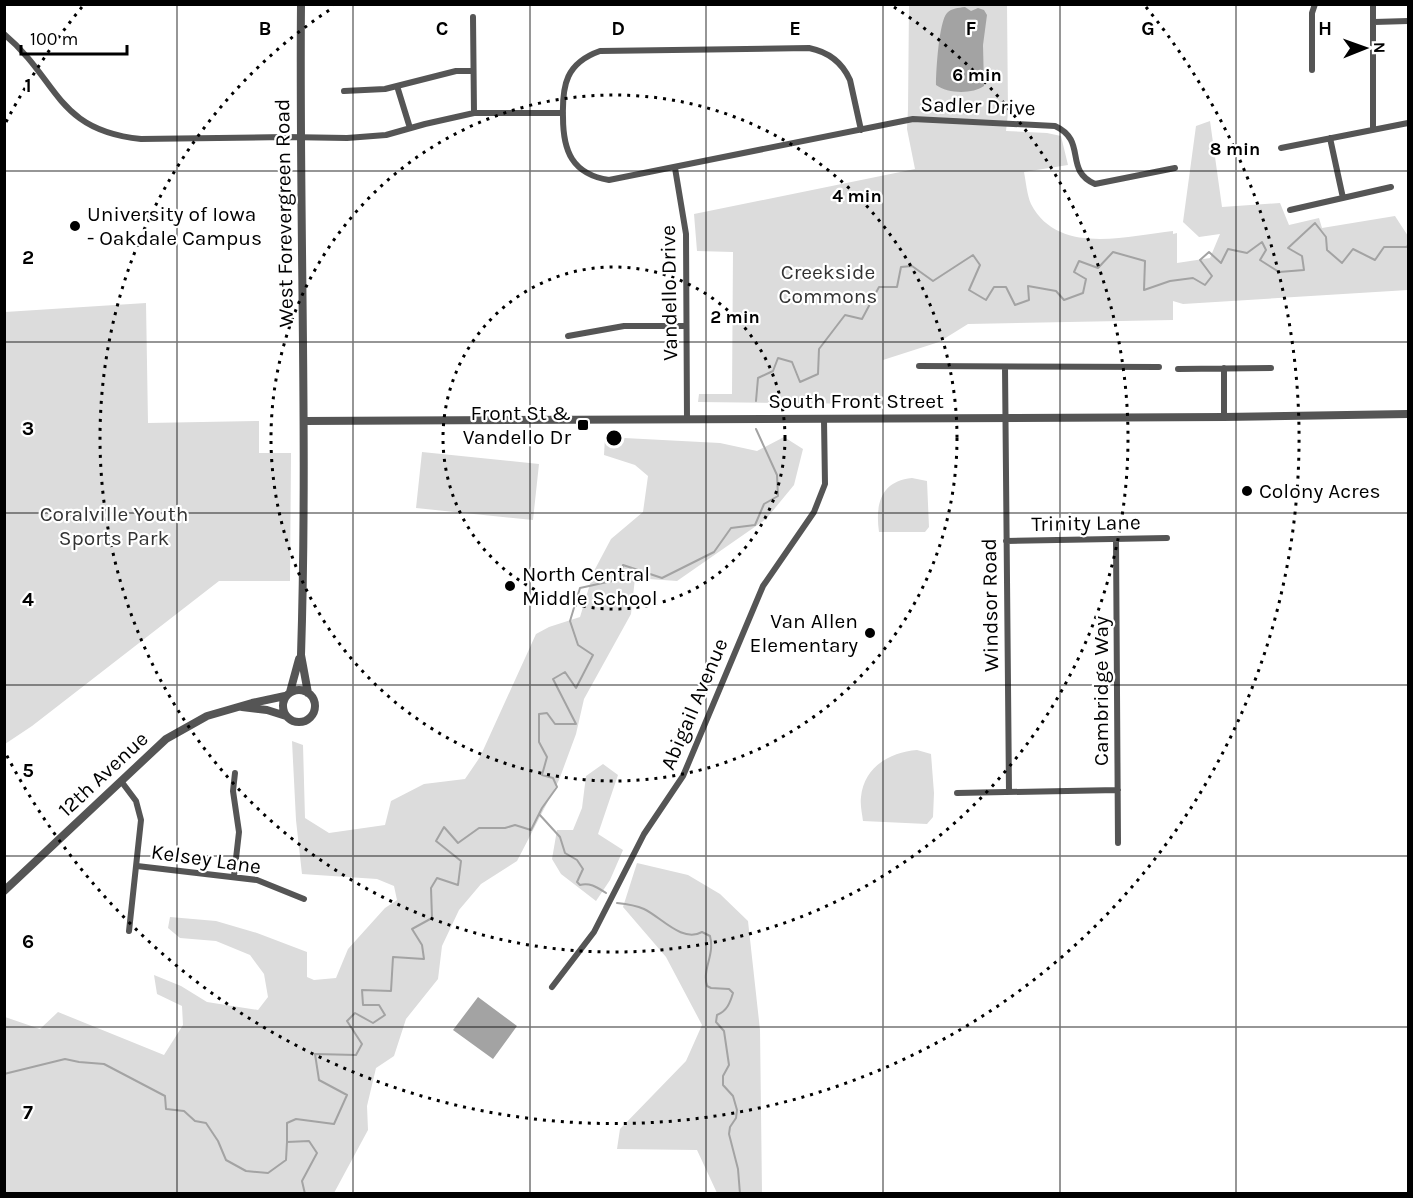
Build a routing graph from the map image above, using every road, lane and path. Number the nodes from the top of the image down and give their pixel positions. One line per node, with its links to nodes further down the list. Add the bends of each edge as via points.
1 (301, 4): 18 (street, West Forevergreen Road)
2 (1315, 4): 8 (street)
3 (1373, 4): 6 (street)
4 (473, 16): 9 (street)
5 (1408, 21): 6 (street)
6 (1374, 22): 17 (street)
7 (4, 34): 18 (street, via 24,52 62,105 81,120 110,134 141,139)
8 (1312, 70)
9 (473, 71): 10 (street, via 456,71); 13 (street)
10 (397, 86): 11 (street); 15 (street)
11 (344, 91)
12 (563, 113): 13 (street); 16 (street, Sadler Drive, via 563,90 570,73 583,59 600,51 809,48 826,53 841,64 850,80); 21 (street, Sadler Drive, via 567,152 592,176 609,180)
13 (474, 114): 15 (street)
14 (1408, 123): 17 (street)
15 (410, 128): 18 (street, via 386,135)
16 (861, 130): 21 (street, Sadler Drive); 22 (street, Sadler Drive, via 921,119 1055,126 1069,135 1078,169 1095,184)
17 (1373, 130): 19 (street)
18 (300, 137): 39 (street, West Forevergreen Road)
19 (1330, 138): 20 (street); 24 (street)
20 (1281, 148)
21 (675, 168): 26 (street, Vandello Drive, via 686,234)
22 (1175, 168)
23 (1391, 187): 24 (street)
24 (1343, 198): 25 (street)
25 (1290, 210)
26 (686, 326): 27 (street, via 633,326); 37 (street, Vandello Drive)
27 (568, 336)
28 (919, 366): 29 (street)
29 (1005, 367): 30 (street); 36 (street, Windsor Road)
30 (1159, 368)
31 (1224, 368): 32 (street); 33 (street); 35 (street)
32 (1271, 368)
33 (1178, 369)
34 (1408, 414): 35 (street, South Front Street)
35 (1224, 417): 36 (street, South Front Street)
36 (1005, 418): 38 (street, South Front Street); 42 (street, Windsor Road)
37 (687, 419): 38 (street, South Front Street); 39 (street, South Front Street)
38 (824, 420): 59 (street, Abigail Avenue, via 825,484 814,512 763,586 683,776 644,834 594,932)
39 (304, 421): 43 (street, West Forevergreen Road)
40 (1167, 538): 41 (street, Trinity Lane)
41 (1116, 539): 42 (street, Trinity Lane); 50 (street, Cambridge Way)
42 (1006, 541): 51 (street, Windsor Road)
43 (301, 655): 44 (street); 45 (street)
44 (308, 693): 45 (street, via 299,690); 47 (street, via 315,706 311,715 301,722)
45 (288, 694): 46 (street, 12th Avenue); 47 (street, via 283,707)
46 (240, 706): 47 (street, 12th Avenue); 49 (street, 12th Avenue, via 180,730)
47 (286, 716)
48 (235, 772): 55 (street, via 233,791 239,832)
49 (121, 781): 54 (street, via 139,809); 56 (street, 12th Avenue)
50 (1118, 790): 51 (street); 53 (street, Cambridge Way)
51 (1008, 792): 52 (street)
52 (957, 793)
53 (1118, 843)
54 (137, 866): 55 (street, Kelsey Lane); 58 (street)
55 (234, 876): 57 (street, Kelsey Lane, via 257,880)
56 (4, 891)
57 (304, 899)
58 (129, 931)
59 (552, 987)

